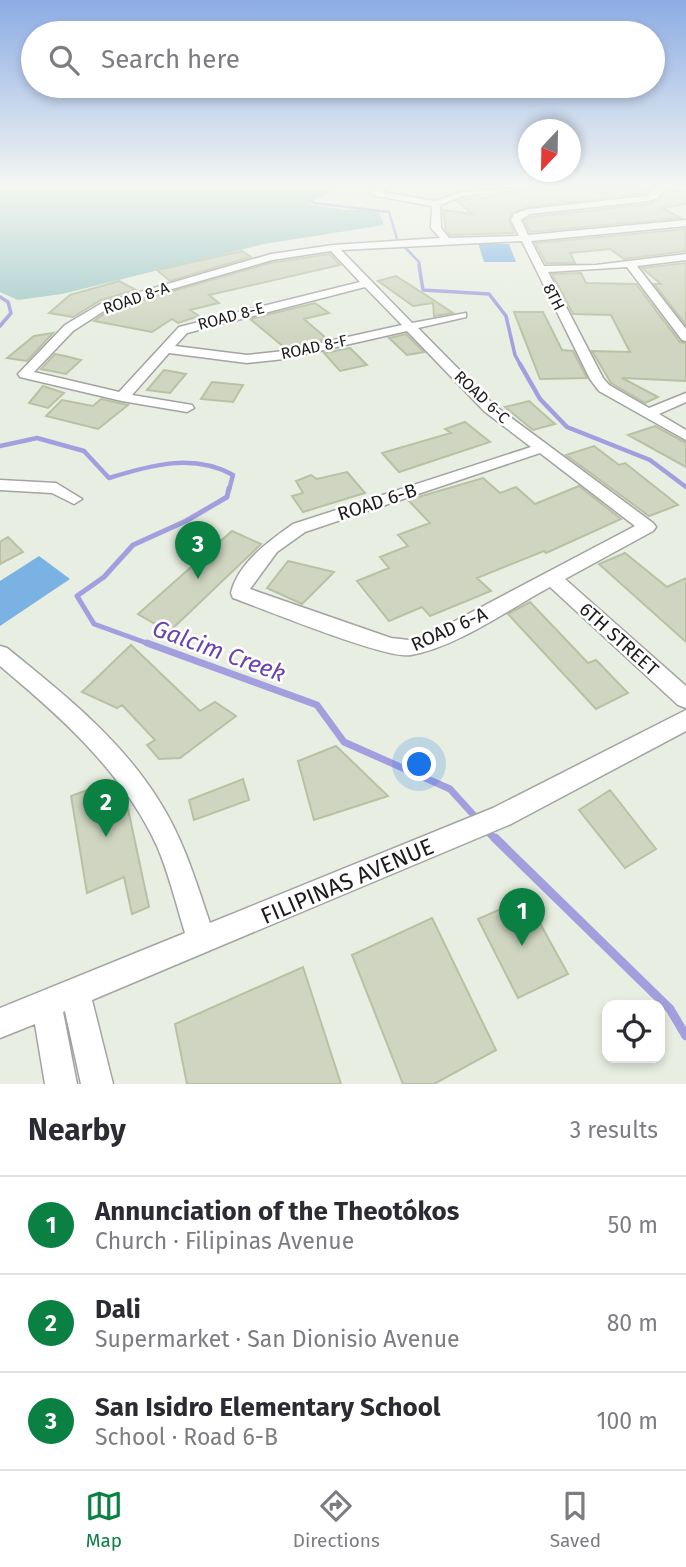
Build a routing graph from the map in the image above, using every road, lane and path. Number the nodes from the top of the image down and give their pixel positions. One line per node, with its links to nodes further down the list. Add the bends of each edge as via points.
1 (524, 238): 7 (street, 8TH)
2 (501, 239): 3 (street, ROAD 8-A)
3 (446, 240): 4 (street, ROAD 8-A)
4 (333, 248): 8 (street, ROAD 6-C); 13 (street, ROAD 8-A, via 271,257 106,305 69,328 25,374)
5 (686, 257): 6 (street)
6 (631, 264): 7 (street); 11 (street)
7 (540, 269): 16 (street, 8TH, via 597,379)
8 (368, 283): 10 (street, ROAD 6-C); 12 (street, ROAD 8-E, via 183,330)
9 (461, 315): 10 (street, ROAD 8-F)
10 (410, 326): 12 (street, ROAD 8-F, via 247,359); 18 (street, ROAD 6-C, via 489,408)
11 (686, 337)
12 (165, 349): 13 (street, ROAD 8-E)
13 (122, 397): 15 (street, ROAD 8-A)
14 (686, 397): 16 (street)
15 (187, 408)
16 (648, 414): 17 (street, 8TH)
17 (686, 436)
18 (541, 448): 21 (street, ROAD 6-C); 23 (street, ROAD 6-B, via 299,528 271,548)
19 (0, 485): 20 (street, via 56,488)
20 (74, 499)
21 (647, 527): 22 (street, ROAD 6-A)
22 (552, 578): 23 (street, ROAD 6-A, via 445,635 402,649); 25 (street, 6TH STREET)
23 (240, 593)
24 (0, 654): 27 (street, via 44,690 123,768 167,839)
25 (686, 699)
26 (686, 720): 27 (street, FILIPINAS AVENUE, via 502,816)
27 (202, 941): 28 (street, FILIPINAS AVENUE)
28 (75, 991): 29 (street, FILIPINAS AVENUE); 32 (street)
29 (46, 1003): 30 (street, FILIPINAS AVENUE); 31 (street)
30 (0, 1023)
31 (61, 1084)
32 (97, 1084)

